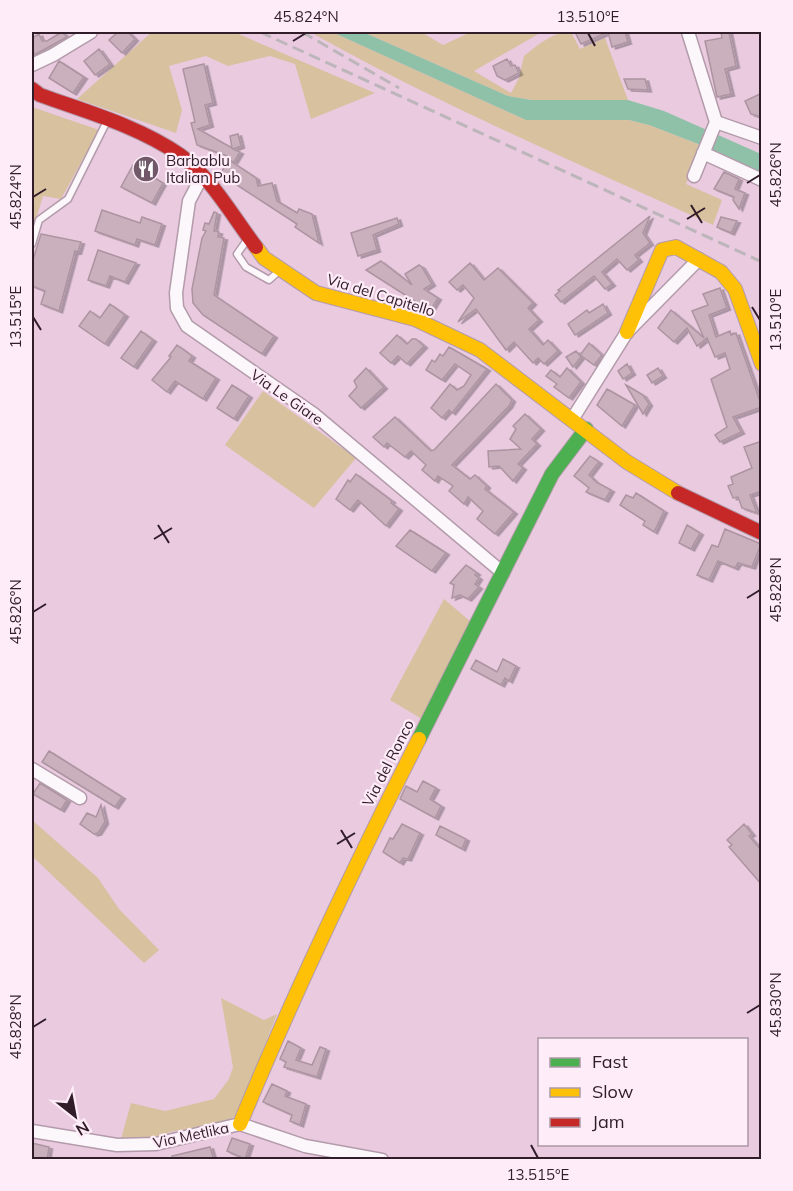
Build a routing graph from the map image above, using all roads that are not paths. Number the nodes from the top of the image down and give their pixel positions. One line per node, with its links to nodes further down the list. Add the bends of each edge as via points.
1 (91, 32): 3 (street)
2 (688, 32): 6 (street)
3 (32, 65)
4 (34, 94): 5 (street, Via del Capitello)
5 (107, 120): 10 (street, Via del Capitello, via 161,142); 13 (lane, via 68,199 39,220)
6 (714, 128): 7 (street); 8 (street)
7 (762, 138)
8 (705, 150): 9 (street); 11 (street)
9 (694, 176)
10 (204, 179): 12 (street, Via del Capitello); 21 (street, Via Le Giare, via 189,201 176,292 177,308 187,326 315,415)
11 (762, 180)
12 (248, 239): 15 (street, Via del Capitello); 15 (lane, via 237,254 246,267 269,280)
13 (32, 244)
14 (699, 259): 16 (street); 16 (street, via 676,246 662,250); 17 (street, via 721,273 735,289)
15 (279, 271): 18 (street, Via del Capitello, via 316,292 415,319 453,336 480,350)
16 (627, 332): 18 (street)
17 (762, 364)
18 (573, 418): 19 (street, Via del Capitello)
19 (586, 429): 20 (street, Via del Capitello, via 627,462 692,501); 21 (street, Via del Ronco, via 552,474)
20 (762, 533)
21 (502, 573): 24 (street, Via del Ronco, via 360,855)
22 (32, 769): 23 (street)
23 (80, 798)
24 (240, 1124): 25 (street, Via Metlika, via 156,1144 117,1145); 26 (street, Via Metlika, via 305,1146)
25 (32, 1131)
26 (382, 1160)

